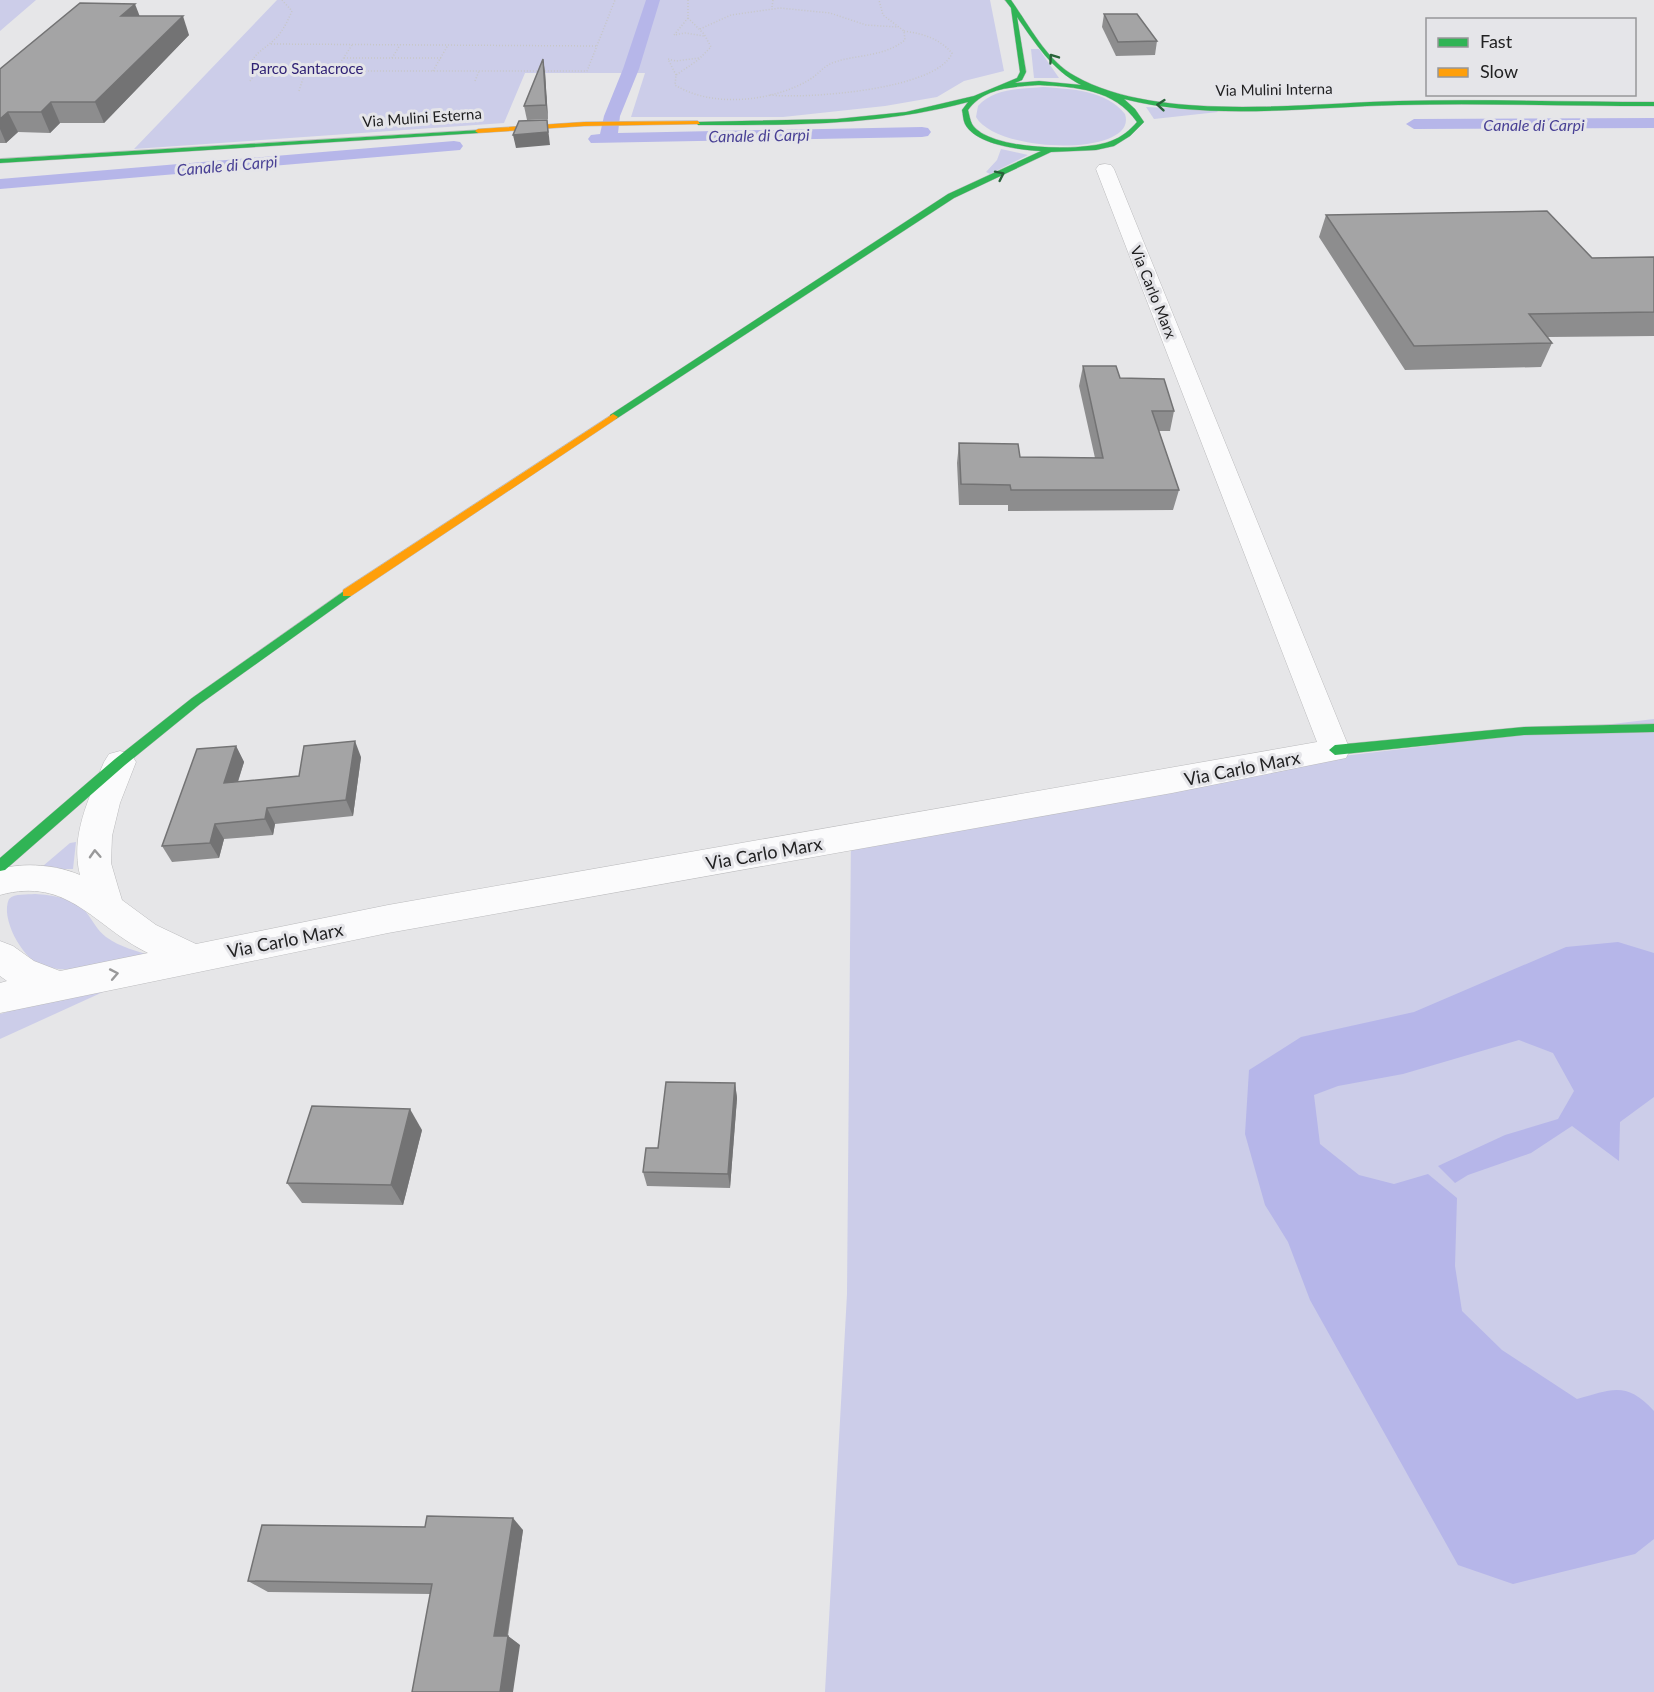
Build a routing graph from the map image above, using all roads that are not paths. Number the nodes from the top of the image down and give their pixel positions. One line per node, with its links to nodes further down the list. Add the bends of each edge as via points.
1 (1011, 4): 2 (main road, via 1023,72 1020,79); 3 (main road, one-way to 1, via 1072,78 1057,65)
2 (996, 88): 3 (main road, via 1055,83); 4 (main road, Via Mulini Esterna)
3 (1100, 91): 6 (main road, Via Mulini Interna, one-way to 3, via 1186,106 1139,102); 11 (main road, via 1130,104 1141,122)
4 (973, 98): 9 (main road, Via Mulini Esterna, via 945,107); 12 (main road, via 965,106 962,123)
5 (1654, 104): 6 (main road, Via Mulini Interna)
6 (1451, 105): 7 (main road, Via Mulini Interna)
7 (1176, 119)
8 (940, 120): 9 (main road, Via Mulini Esterna)
9 (847, 121): 15 (main road, Via Mulini Esterna, via 584,124)
10 (1156, 122): 11 (main road)
11 (1136, 130): 13 (main road, via 1103,146)
12 (992, 139): 13 (main road); 14 (main road)
13 (1048, 151): 18 (main road, one-way to 13)
14 (989, 154)
15 (0, 161)
16 (1105, 170): 20 (street, Via Carlo Marx)
17 (974, 171): 18 (main road)
18 (951, 196): 21 (main road, via 420,543 248,663)
19 (1654, 728): 20 (main road, Via Carlo Marx, via 1524,730)
20 (1335, 750): 26 (street, Via Carlo Marx, via 388,919)
21 (120, 762): 22 (main road); 24 (street, one-way to 21, via 96,873 94,847 103,806)
22 (0, 866)
23 (0, 882): 24 (street, via 15,878 62,882 91,895)
24 (109, 910): 26 (street, via 144,935)
25 (0, 956): 27 (street, via 21,972)
26 (192, 958): 27 (street, Via Carlo Marx, one-way to 26)
27 (57, 985): 28 (street, Via Carlo Marx)
28 (0, 998)

